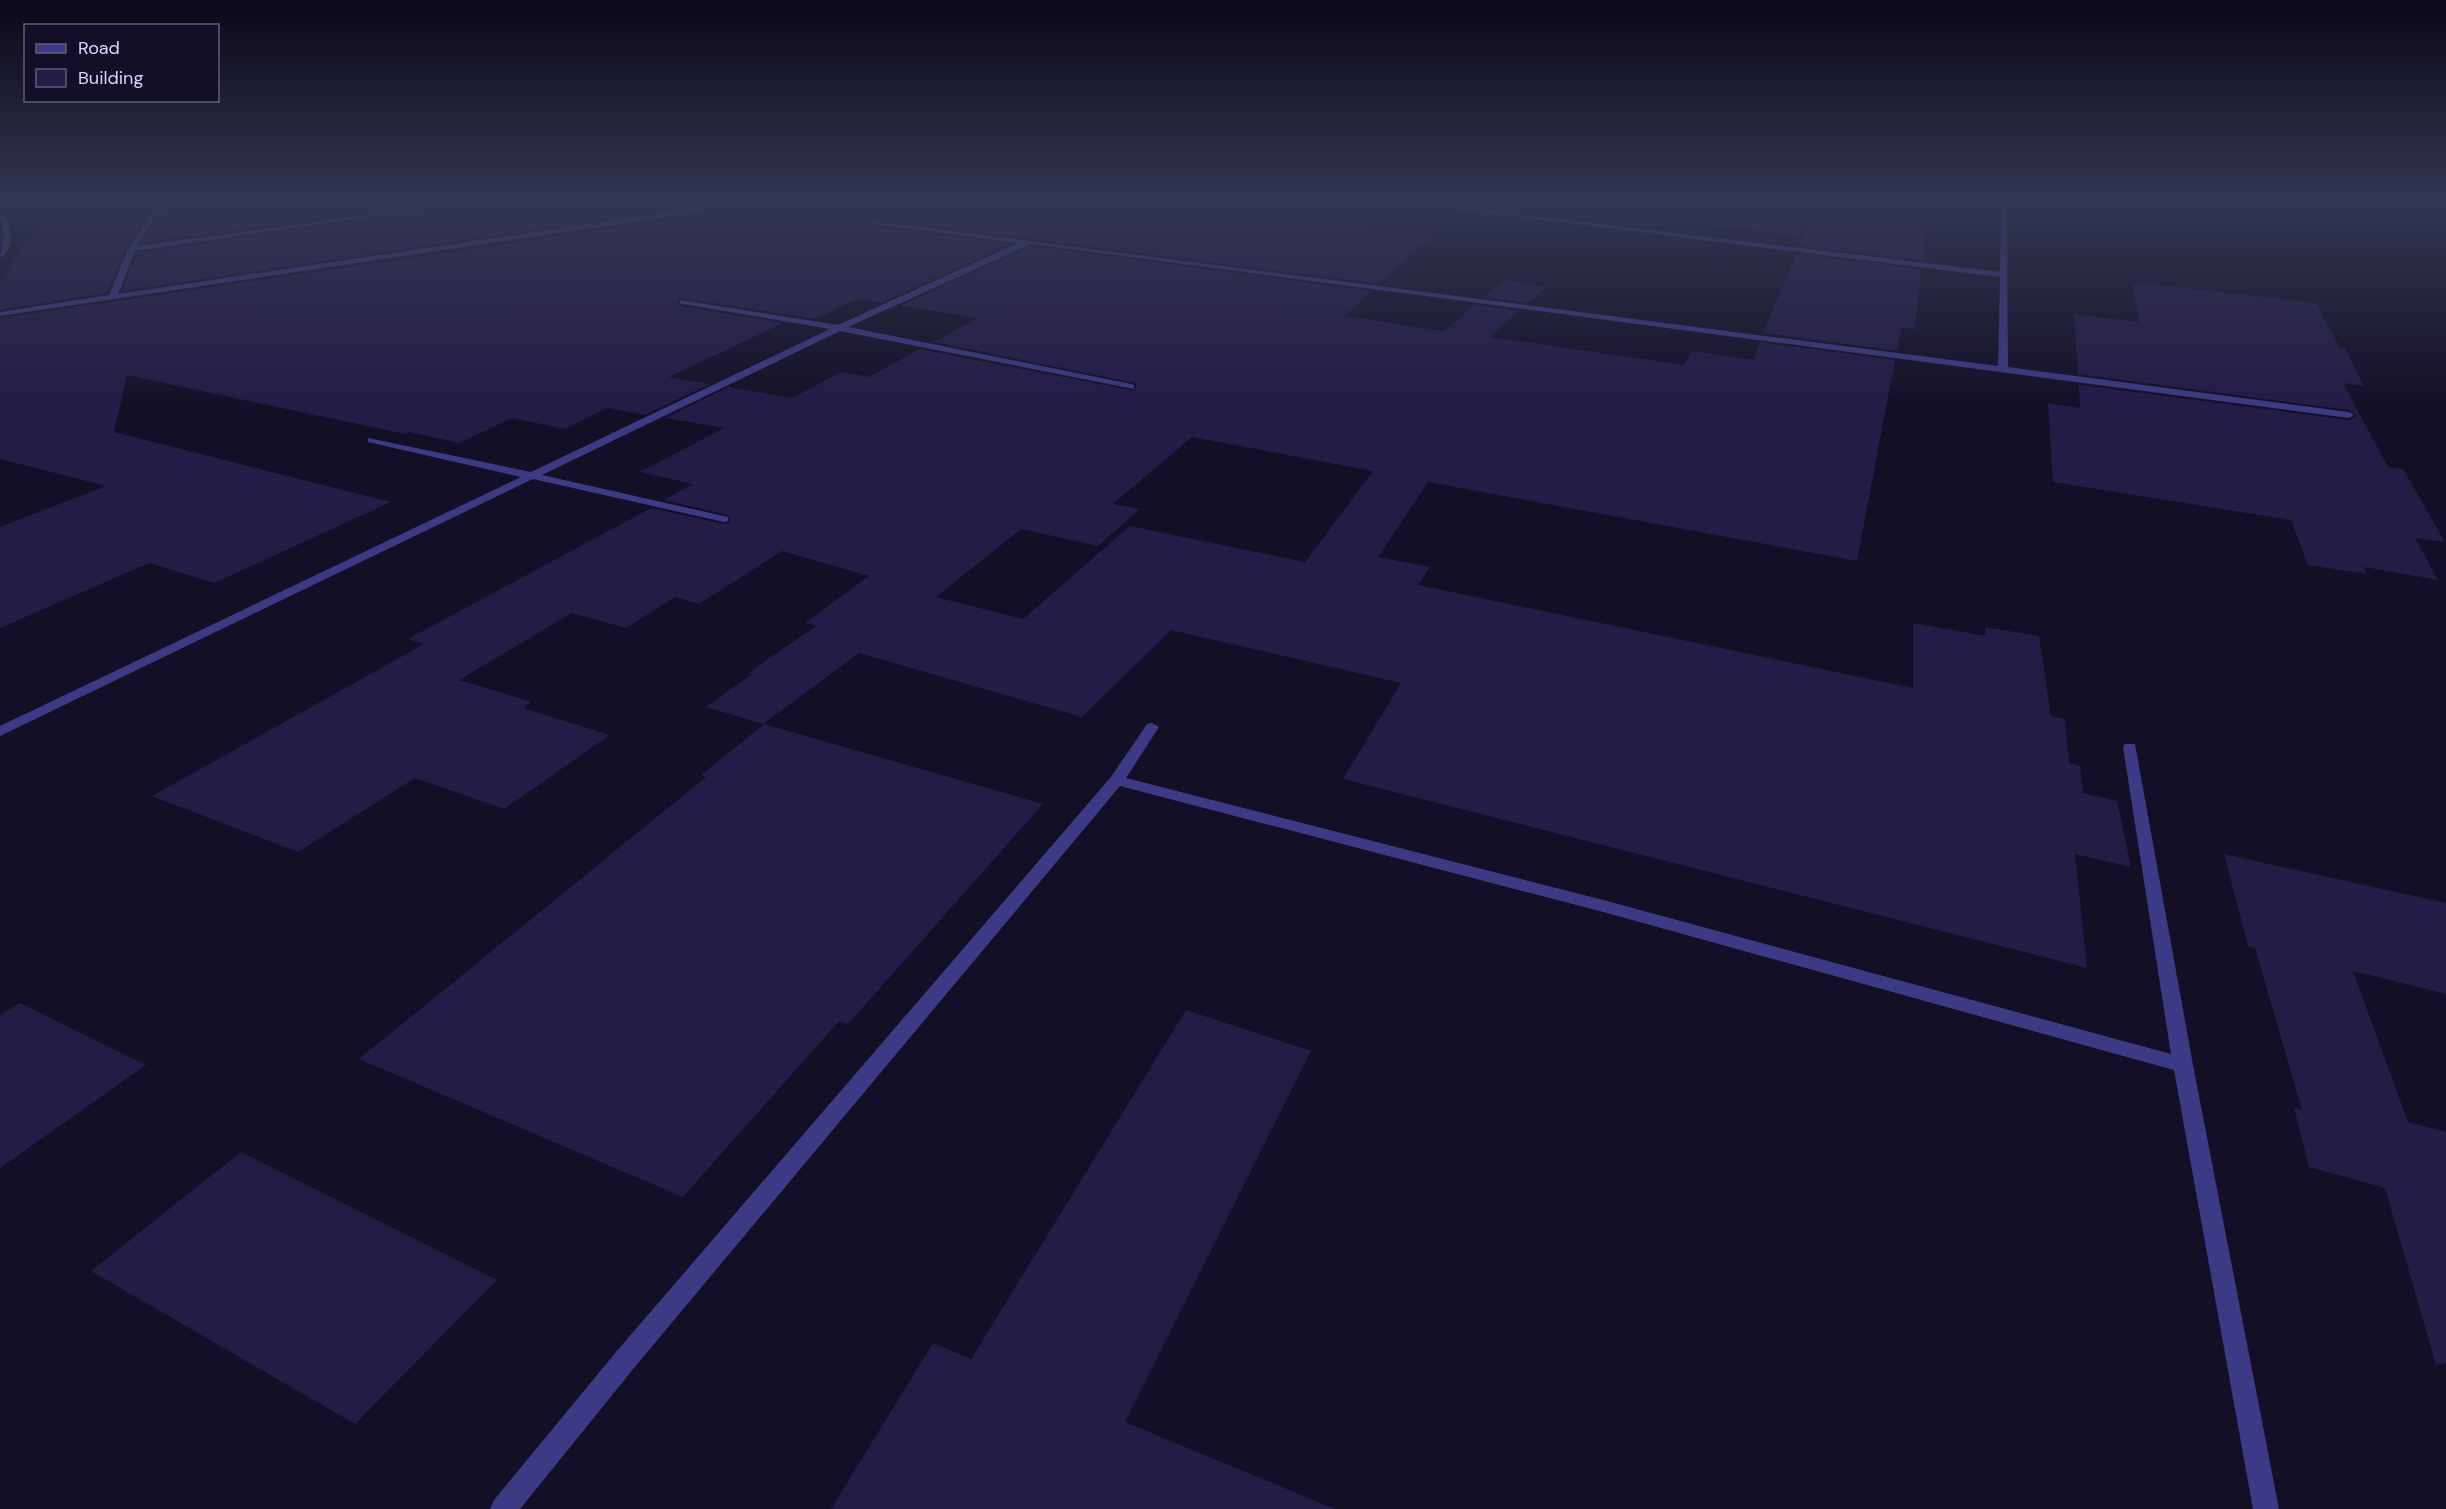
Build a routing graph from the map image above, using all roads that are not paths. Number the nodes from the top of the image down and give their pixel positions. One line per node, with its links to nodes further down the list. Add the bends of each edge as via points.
1 (124, 269): 8 (street)
2 (295, 269): 8 (street)
3 (966, 269): 11 (street)
4 (1241, 269): 12 (street)
5 (1958, 269): 7 (street)
6 (2004, 269): 7 (street)
7 (2004, 275): 12 (street)
8 (113, 296): 10 (street)
9 (683, 302): 11 (street)
10 (0, 314)
11 (838, 328): 13 (street); 16 (street)
12 (2003, 369): 14 (street)
13 (1131, 387)
14 (2349, 415)
15 (372, 440): 16 (street)
16 (532, 476): 17 (street); 19 (street)
17 (724, 519)
18 (1152, 728): 21 (street)
19 (0, 732)
20 (2130, 747): 22 (street)
21 (1117, 780): 22 (street, via 1607,907); 23 (street)
22 (2183, 1065): 24 (street)
23 (503, 1509)
24 (2266, 1509)

